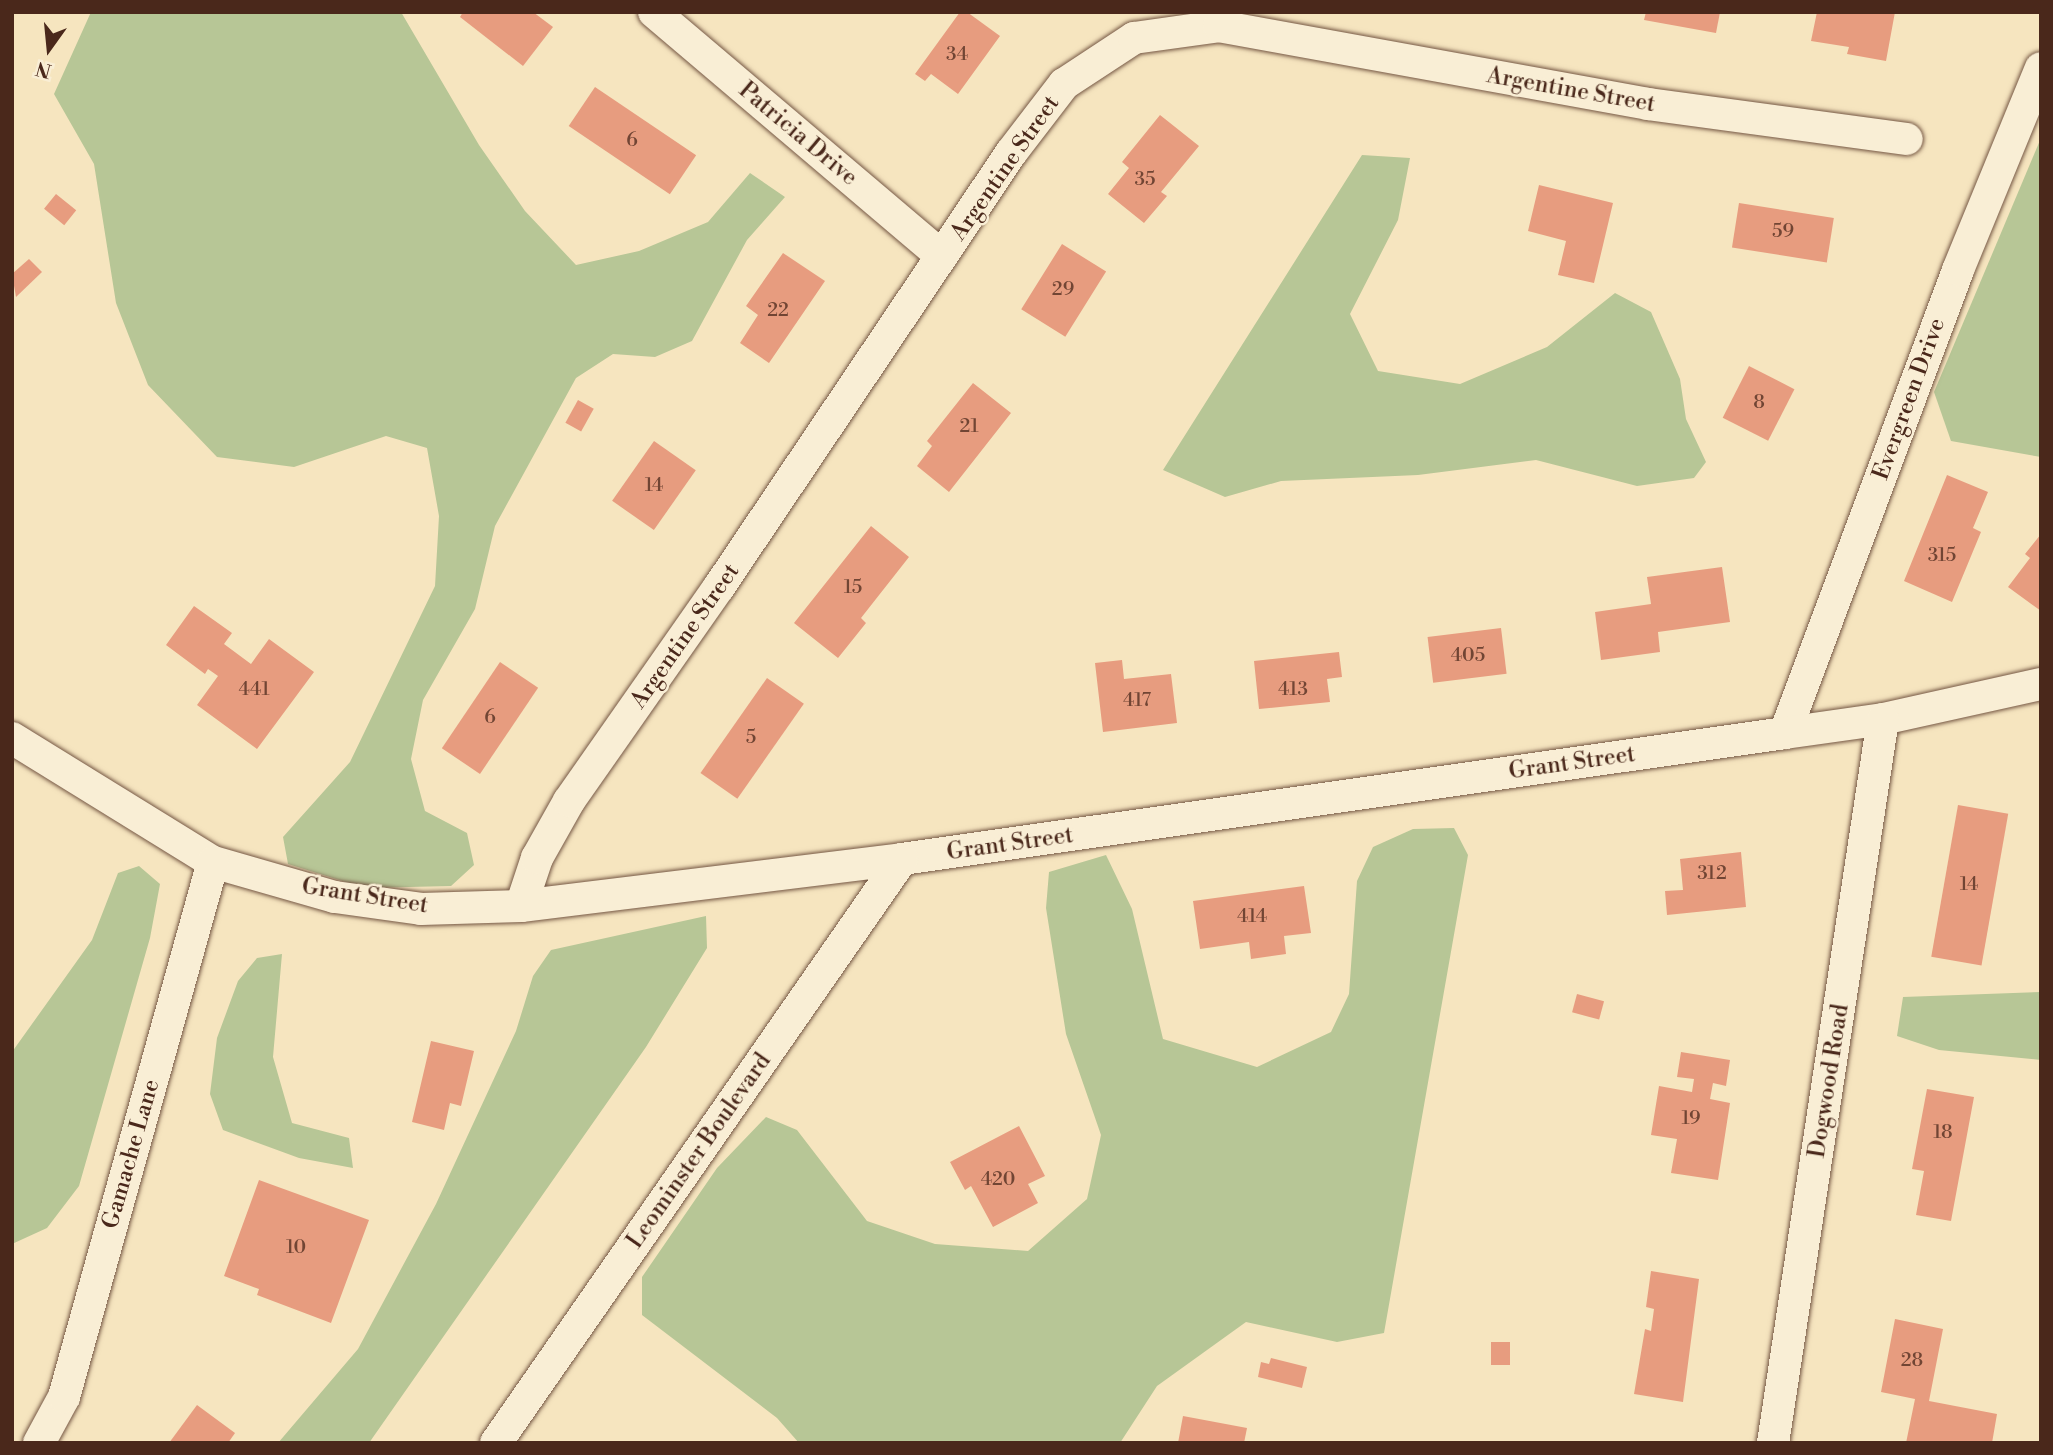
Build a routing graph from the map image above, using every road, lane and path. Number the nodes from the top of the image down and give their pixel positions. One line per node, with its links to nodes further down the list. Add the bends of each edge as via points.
1 (654, 12): 4 (street, Patricia Drive)
2 (2041, 68): 7 (street, Evergreen Drive, via 1958,270)
3 (1907, 139): 4 (street, Argentine Street, via 1648,104 1219,26 1134,38 1064,84)
4 (942, 256): 11 (street, Argentine Street, via 569,801 537,858)
5 (2041, 684): 6 (street, Grant Street)
6 (1882, 719): 7 (street, Grant Street); 14 (street, Dogwood Road)
7 (1785, 733): 9 (street, Grant Street)
8 (12, 738): 10 (street, Grant Street)
9 (902, 859): 11 (street, Grant Street); 13 (street, Leominster Boulevard)
10 (213, 862): 11 (street, Grant Street, via 347,898 421,909); 12 (street, Gamache Lane, via 64,1396)
11 (521, 906)
12 (39, 1443)
13 (496, 1443)
14 (1773, 1443)

